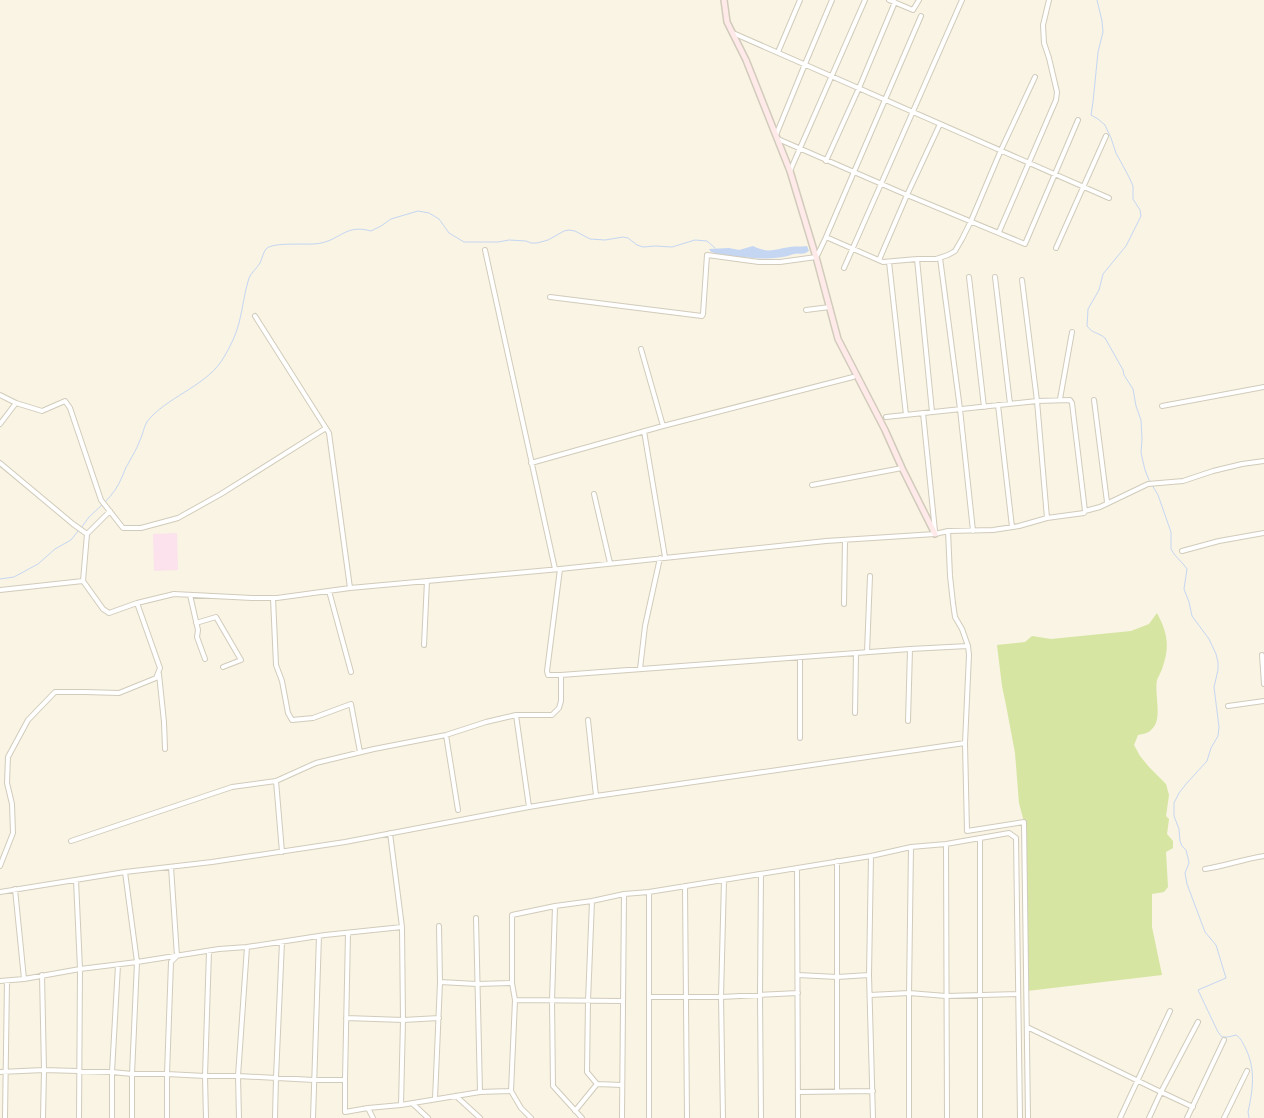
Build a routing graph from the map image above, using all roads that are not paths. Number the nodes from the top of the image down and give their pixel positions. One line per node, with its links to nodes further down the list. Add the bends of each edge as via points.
1 (724, 0): 11 (street)
2 (800, 0): 12 (street)
3 (832, 0): 13 (street)
4 (865, 0): 14 (street)
5 (889, 0): 9 (street)
6 (919, 0): 9 (street, via 913,10)
7 (962, 0): 18 (street)
8 (1049, 0): 26 (street, via 1043,25 1044,43 1057,92 1056,100)
9 (895, 2): 16 (street)
10 (921, 16): 17 (street)
11 (731, 32): 12 (street); 22 (street, via 746,60)
12 (778, 52): 13 (street)
13 (805, 64): 14 (street); 22 (street)
14 (832, 76): 16 (street); 23 (street)
15 (1035, 77): 24 (street)
16 (859, 88): 17 (street); 25 (street)
17 (886, 100): 18 (street); 28 (street)
18 (912, 111): 20 (street); 30 (street)
19 (1078, 120): 29 (street)
20 (940, 124): 24 (street); 32 (street)
21 (1106, 136): 31 (street)
22 (777, 137): 23 (street); 27 (street)
23 (800, 149): 25 (street); 27 (street)
24 (1000, 150): 26 (street); 34 (street)
25 (826, 160): 28 (street)
26 (1028, 163): 29 (street); 35 (street)
27 (790, 171): 40 (street)
28 (854, 173): 30 (street); 36 (street)
29 (1055, 174): 31 (street); 35 (street, via 1025,244)
30 (880, 184): 32 (street); 37 (street)
31 (1083, 186): 33 (street); 38 (street)
32 (907, 196): 34 (street); 43 (street)
33 (1109, 198)
34 (971, 221): 35 (street); 41 (street, via 955,251)
35 (998, 232)
36 (826, 237): 37 (street); 40 (street)
37 (853, 248): 43 (street); 45 (street)
38 (1056, 248)
39 (485, 250): 77 (street)
40 (816, 257): 49 (street, via 759,262 707,255 702,316); 50 (street)
41 (940, 258): 42 (street); 66 (street)
42 (916, 259): 44 (street); 67 (street)
43 (879, 260): 44 (street)
44 (889, 262): 69 (street)
45 (844, 268)
46 (969, 277): 64 (street)
47 (995, 277): 62 (street)
48 (1022, 280): 60 (street)
49 (550, 297)
50 (830, 307): 51 (street); 78 (street, via 838,339)
51 (806, 310)
52 (255, 316): 73 (street)
53 (1072, 332): 58 (street)
54 (642, 349): 72 (street)
55 (853, 377): 72 (street)
56 (1264, 387): 65 (street)
57 (0, 395): 61 (street)
58 (1060, 399): 60 (street); 82 (street, via 1072,403)
59 (1094, 400): 81 (street)
60 (1037, 401): 62 (street); 84 (street)
61 (16, 403): 71 (street); 83 (street, via 42,411 65,401 101,500)
62 (1010, 404): 63 (street)
63 (998, 405): 64 (street); 85 (street)
64 (984, 406): 66 (street)
65 (1162, 406)
66 (960, 409): 67 (street); 87 (street)
67 (932, 412): 68 (street)
68 (923, 413): 69 (street); 90 (street)
69 (906, 415): 70 (street)
70 (886, 417)
71 (0, 424)
72 (663, 426): 74 (street)
73 (326, 428): 83 (street, via 178,518 141,528 123,528); 99 (street)
74 (644, 431): 77 (street); 93 (street)
75 (1264, 461): 81 (street, via 1183,481 1148,484)
76 (0, 463): 89 (street)
77 (531, 463): 95 (street)
78 (902, 468): 79 (street); 90 (street)
79 (812, 485)
80 (594, 494): 94 (street)
81 (1107, 502): 82 (street)
82 (1085, 511): 84 (street)
83 (110, 512): 89 (street)
84 (1047, 518): 85 (street)
85 (1012, 527): 87 (street)
86 (948, 531): 87 (street); 90 (street); 108 (street, via 955,617)
87 (973, 531)
88 (1264, 533): 92 (street)
89 (87, 534): 97 (street)
90 (935, 534): 91 (street)
91 (844, 540): 93 (street); 105 (street)
92 (1182, 551)
93 (662, 558): 94 (street); 116 (street, via 645,626)
94 (610, 563): 95 (street)
95 (558, 569): 98 (street); 119 (street, via 547,671 548,675)
96 (870, 576): 110 (street)
97 (83, 581): 100 (street); 104 (street, via 109,613)
98 (427, 581): 99 (street); 107 (street)
99 (350, 588): 101 (street)
100 (0, 590)
101 (329, 591): 103 (street); 118 (street)
102 (190, 595): 103 (street); 104 (street, via 174,594); 106 (street)
103 (273, 598): 131 (street, via 276,665 288,713 292,720 312,718 350,704)
104 (138, 603): 117 (street, via 160,668)
105 (844, 604)
106 (196, 623): 114 (street); 115 (street, via 216,617 240,660)
107 (424, 645)
108 (968, 646): 109 (street); 129 (street)
109 (910, 649): 110 (street); 126 (street)
110 (867, 652): 111 (street)
111 (856, 653): 113 (street); 123 (street)
112 (1262, 655): 120 (street)
113 (800, 658): 116 (street); 128 (street)
114 (205, 659)
115 (223, 667)
116 (640, 669): 119 (street)
117 (158, 672): 130 (street); 145 (street, via 156,678 119,693 55,692 28,720 8,757 7,783 13,833)
118 (351, 672)
119 (561, 675): 124 (street, via 561,701 552,715)
120 (1264, 684)
121 (1264, 701): 122 (street)
122 (1228, 706)
123 (855, 713)
124 (516, 715): 127 (street); 134 (street)
125 (588, 720): 133 (street)
126 (908, 722)
127 (446, 735): 131 (street); 135 (street)
128 (800, 738)
129 (964, 743): 133 (street); 201 (street, via 967,831 1024,822)
130 (165, 749)
131 (360, 752): 132 (street, via 316,763)
132 (276, 782): 138 (street, via 232,787); 141 (street)
133 (596, 796): 134 (street)
134 (529, 807): 136 (street)
135 (458, 810)
136 (390, 833): 141 (street); 162 (street)
137 (980, 838): 139 (street); 185 (street, via 1009,833 1016,838); 187 (street)
138 (71, 841)
139 (946, 844): 140 (street); 189 (street)
140 (911, 847): 142 (street); 183 (street)
141 (282, 852): 146 (street)
142 (871, 856): 144 (street); 174 (street)
143 (1264, 856): 148 (street)
144 (837, 861): 147 (street); 175 (street)
145 (0, 866)
146 (171, 867): 149 (street); 168 (street)
147 (798, 868): 150 (street); 173 (street)
148 (1205, 869)
149 (125, 872): 151 (street); 169 (street)
150 (761, 874): 152 (street); 184 (street)
151 (76, 880): 154 (street); 171 (street)
152 (724, 880): 153 (street); 191 (street)
153 (685, 886): 156 (street); 188 (street)
154 (15, 889): 155 (street); 176 (street)
155 (0, 892)
156 (649, 892): 157 (street); 190 (street)
157 (624, 894): 158 (street); 195 (street)
158 (592, 901): 159 (street); 194 (street)
159 (555, 906): 180 (street, via 512,915); 193 (street)
160 (476, 918): 181 (street)
161 (439, 926): 179 (street)
162 (402, 927): 163 (street); 199 (street)
163 (348, 933): 164 (street); 197 (street)
164 (319, 936): 165 (street); 214 (street)
165 (282, 942): 166 (street); 213 (street)
166 (247, 946): 167 (street); 212 (street)
167 (209, 951): 168 (street); 211 (street)
168 (177, 956): 169 (street); 210 (street, via 170,962)
169 (138, 962): 170 (street); 209 (street)
170 (118, 965): 171 (street); 208 (street)
171 (80, 969): 172 (street); 204 (street)
172 (42, 975): 176 (street); 203 (street)
173 (798, 975): 175 (street); 182 (street)
174 (869, 975): 175 (street); 186 (street)
175 (837, 977): 219 (street)
176 (24, 979): 177 (street)
177 (7, 980): 178 (street); 207 (street)
178 (0, 981)
179 (440, 982): 181 (street); 198 (street)
180 (512, 983): 181 (street); 192 (street)
181 (477, 984): 221 (street)
182 (798, 993): 184 (street); 223 (street)
183 (909, 993): 186 (street); 189 (street); 256 (street)
184 (760, 994): 191 (street); 253 (street)
185 (1018, 994): 187 (street); 259 (street)
186 (870, 995): 220 (street)
187 (980, 995): 189 (street); 258 (street)
188 (687, 996): 190 (street); 191 (street); 251 (street)
189 (946, 996): 257 (street)
190 (649, 997): 250 (street)
191 (721, 997): 252 (street)
192 (515, 1000): 193 (street); 222 (street)
193 (552, 1001): 194 (street); 231 (street, via 553,1086)
194 (588, 1001): 195 (street); 217 (street, via 587,1072)
195 (622, 1001): 218 (street)
196 (1170, 1011): 216 (street)
197 (346, 1018): 199 (street); 215 (street)
198 (439, 1018): 199 (street); 226 (street)
199 (403, 1020): 228 (street)
200 (1198, 1022): 224 (street)
201 (1027, 1027): 216 (street); 260 (street)
202 (1224, 1040): 229 (street)
203 (44, 1070): 204 (street); 207 (street); 234 (street)
204 (80, 1071): 208 (street); 235 (street)
205 (1247, 1071): 264 (street)
206 (0, 1072): 207 (street)
207 (6, 1072): 233 (street)
208 (112, 1072): 209 (street); 236 (street)
209 (132, 1074): 210 (street); 237 (street)
210 (167, 1074): 211 (street); 238 (street)
211 (205, 1076): 212 (street); 239 (street)
212 (238, 1076): 213 (street); 240 (street)
213 (276, 1077): 214 (street); 241 (street)
214 (314, 1080): 215 (street); 242 (street)
215 (345, 1080): 232 (street)
216 (1138, 1080): 224 (street); 261 (street)
217 (597, 1084): 218 (street); 231 (street)
218 (622, 1085): 249 (street)
219 (837, 1091): 220 (street); 223 (street)
220 (873, 1091): 255 (street)
221 (480, 1092): 222 (street); 225 (street)
222 (511, 1092): 247 (street)
223 (798, 1092): 254 (street)
224 (1161, 1092): 229 (street); 262 (street)
225 (456, 1096): 226 (street); 246 (street)
226 (435, 1099): 227 (street)
227 (414, 1104): 228 (street); 245 (street)
228 (401, 1105): 230 (street)
229 (1192, 1106): 263 (street)
230 (368, 1108): 232 (street); 244 (street)
231 (575, 1111): 248 (street)
232 (347, 1112): 243 (street)
233 (5, 1118)
234 (43, 1118)
235 (79, 1118)
236 (112, 1118)
237 (132, 1118)
238 (167, 1118)
239 (206, 1118)
240 (239, 1118)
241 (276, 1118)
242 (313, 1118)
243 (350, 1118)
244 (373, 1118)
245 (428, 1118)
246 (480, 1118)
247 (531, 1118)
248 (582, 1118)
249 (622, 1118)
250 (649, 1118)
251 (687, 1118)
252 (723, 1118)
253 (761, 1118)
254 (798, 1118)
255 (873, 1118)
256 (910, 1118)
257 (947, 1118)
258 (980, 1118)
259 (1020, 1118)
260 (1028, 1118)
261 (1120, 1118)
262 (1149, 1118)
263 (1187, 1118)
264 (1224, 1118)

